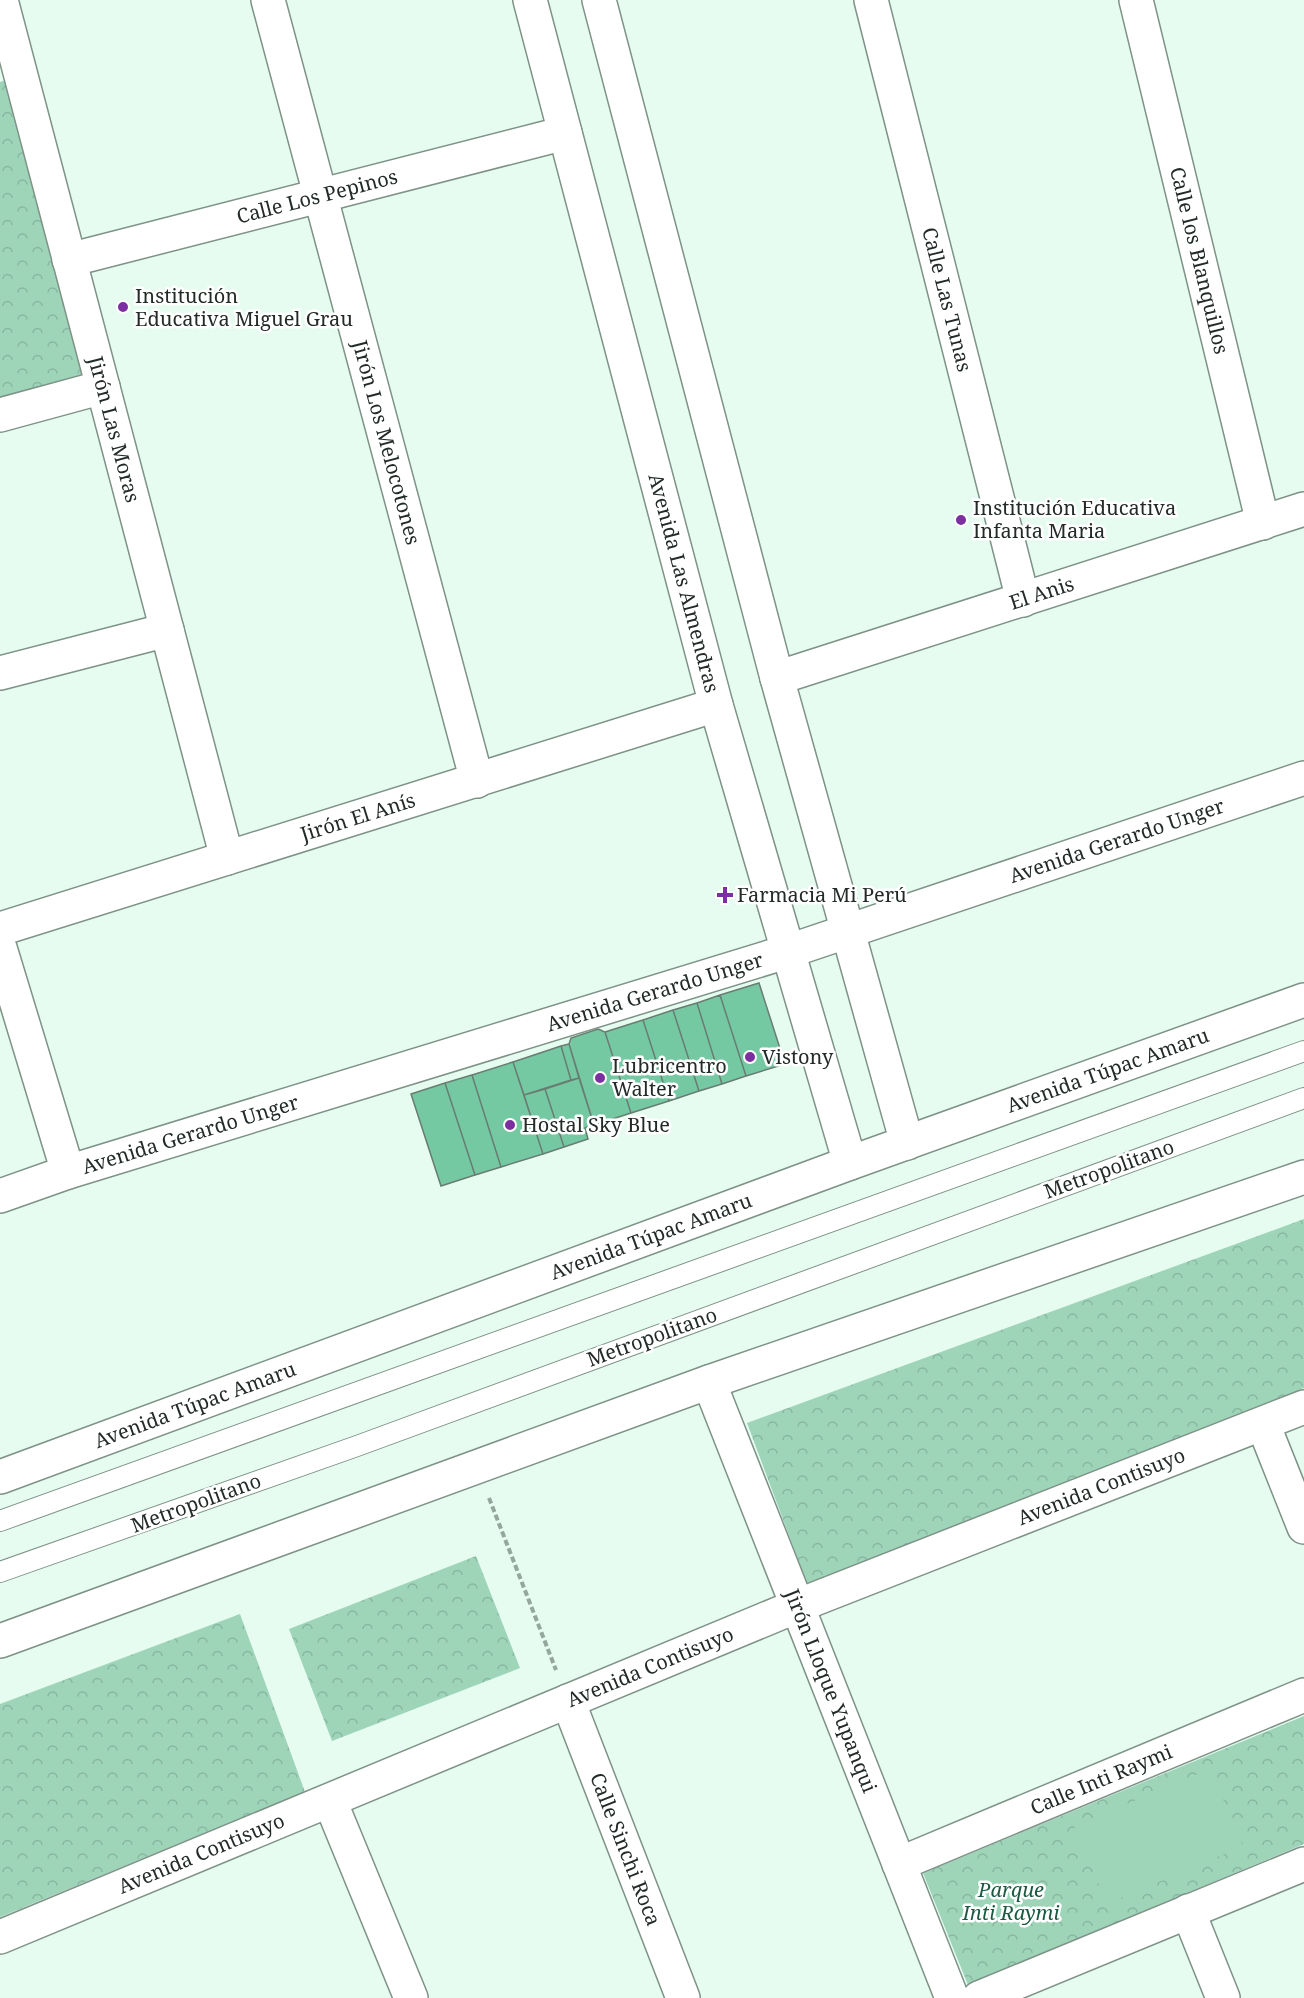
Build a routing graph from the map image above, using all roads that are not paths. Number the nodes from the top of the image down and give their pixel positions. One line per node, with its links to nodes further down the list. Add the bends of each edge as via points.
1 (1, 0): 7 (street, Jirón Las Moras)
2 (268, 0): 9 (street, Jirón Los Melocotones)
3 (530, 0): 8 (street, Avenida Las Almendras)
4 (599, 0): 18 (street)
5 (871, 0): 15 (street, Calle Las Tunas)
6 (1136, 0): 14 (street, Calle los Blanquillos)
7 (9, 69): 10 (street, Jirón Las Moras)
8 (565, 133): 9 (street, Calle Los Pepinos); 19 (street, Avenida Las Almendras)
9 (321, 195): 10 (street, Calle Los Pepinos); 21 (street, Jirón Los Melocotones)
10 (69, 260): 11 (street, Jirón Las Moras)
11 (103, 387): 12 (street); 16 (street, Jirón Las Moras)
12 (0, 415)
13 (1304, 509): 14 (street, El Anis)
14 (1263, 523): 15 (street, El Anis)
15 (1023, 600): 18 (street, El Anis)
16 (167, 630): 17 (street); 22 (street, Jirón Las Moras)
17 (0, 673)
18 (777, 678): 24 (street)
19 (716, 705): 21 (street, Jirón El Anís); 26 (street, Avenida Las Almendras)
20 (1304, 778): 24 (street, Avenida Gerardo Unger)
21 (477, 781): 22 (street, Jirón El Anís)
22 (227, 858): 23 (street, Jirón El Anís)
23 (0, 929)
24 (847, 932): 26 (street, Avenida Gerardo Unger); 30 (street)
25 (0, 948): 32 (street)
26 (786, 951): 31 (street, Avenida Las Almendras); 32 (street, Avenida Gerardo Unger)
27 (1304, 1000): 30 (street, Avenida Túpac Amaru)
28 (1304, 1051): 39 (lane)
29 (1304, 1098): 41 (lane, Metropolitano, via 357,1446)
30 (907, 1143): 31 (street, Avenida Túpac Amaru)
31 (850, 1163): 38 (street, Avenida Túpac Amaru)
32 (68, 1172): 34 (street, Avenida Gerardo Unger)
33 (1304, 1177): 35 (street)
34 (0, 1196)
35 (709, 1382): 42 (street, Jirón Lloque Yupanqui); 43 (street)
36 (1304, 1407): 37 (street, Avenida Contisuyo)
37 (1263, 1424): 40 (street); 42 (street, Avenida Contisuyo)
38 (0, 1477)
39 (0, 1521)
40 (1304, 1527)
41 (0, 1572)
42 (797, 1606): 45 (street, Avenida Contisuyo); 47 (street, Jirón Lloque Yupanqui)
43 (0, 1641)
44 (1304, 1695): 47 (street, Calle Inti Raymi)
45 (568, 1701): 46 (street, Avenida Contisuyo); 52 (street, Calle Sinchi Roca)
46 (330, 1801): 50 (street, Avenida Contisuyo); 51 (street)
47 (899, 1864): 53 (street, Jirón Lloque Yupanqui)
48 (1304, 1864): 49 (street)
49 (1188, 1911): 54 (street); 55 (street)
50 (0, 1937)
51 (411, 1998)
52 (684, 1998)
53 (952, 1998)
54 (979, 1998)
55 (1223, 1998)

